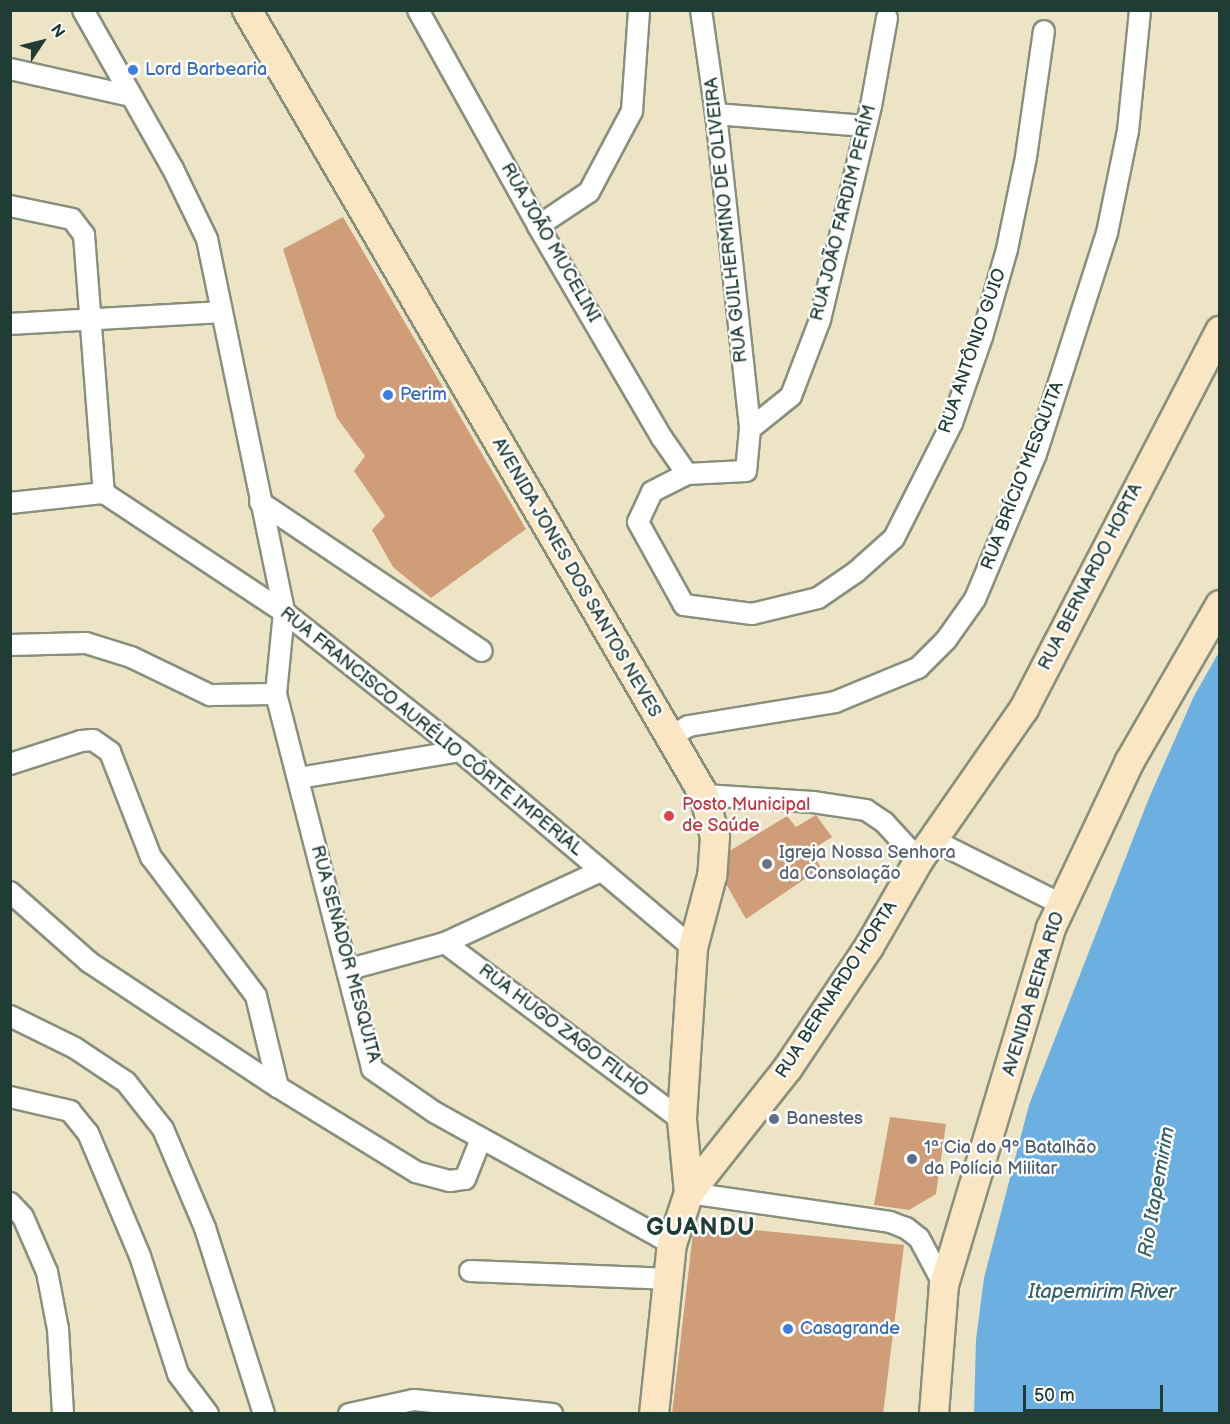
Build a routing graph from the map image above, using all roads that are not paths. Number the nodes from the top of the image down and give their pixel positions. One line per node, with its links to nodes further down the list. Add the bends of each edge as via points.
1 (82, 10): 10 (street, RUA SENADOR MESQUITA)
2 (247, 10): 29 (main road, AVENIDA JONES DOS SANTOS NEVES)
3 (418, 10): 14 (street, RUA JOÃO MUCELINI)
4 (639, 10): 14 (street, via 632,111 589,192)
5 (701, 10): 11 (street, RUA GUILHERMINO DE OLIVEIRA)
6 (1140, 10): 29 (street, RUA BRÍCIO MESQUITA, via 1128,131 1107,233 1036,454 975,599 946,640 918,668 835,702 689,726)
7 (888, 18): 12 (street, RUA JOÃO FARDIM PERÍM)
8 (1044, 31): 20 (street, RUA ANTÔNIO GUIO, via 1026,157 1007,249 982,337 952,423 894,538 856,572 818,598 752,614 684,605 638,522 652,492)
9 (10, 69): 10 (street)
10 (131, 96): 15 (street, RUA SENADOR MESQUITA, via 207,239)
11 (716, 114): 12 (street); 19 (street, RUA GUILHERMINO DE OLIVEIRA)
12 (865, 126): 19 (street, RUA JOÃO FARDIM PERÍM, via 820,320 791,396)
13 (10, 206): 16 (street, via 72,219 84,235)
14 (538, 226): 20 (street, RUA JOÃO MUCELINI)
15 (222, 312): 16 (street); 22 (street, RUA SENADOR MESQUITA)
16 (92, 318): 17 (street); 21 (street)
17 (10, 324)
18 (1220, 331): 34 (main road, RUA BERNARDO HORTA, via 1024,708)
19 (750, 429): 20 (street, via 746,471)
20 (687, 474)
21 (104, 493): 23 (street); 25 (street, RUA FRANCISCO AURÉLIO CÔRTE IMPERIAL)
22 (260, 502): 25 (street, RUA SENADOR MESQUITA); 27 (street)
23 (10, 503)
24 (1220, 605): 37 (main road, AVENIDA BEIRA RIO, via 1130,761)
25 (284, 612): 28 (street, RUA SENADOR MESQUITA); 30 (street, RUA FRANCISCO AURÉLIO CÔRTE IMPERIAL)
26 (10, 645): 28 (street, via 86,643 131,657 210,694)
27 (482, 651)
28 (276, 694): 32 (street, RUA SENADOR MESQUITA)
29 (668, 738): 33 (main road, AVENIDA JONES DOS SANTOS NEVES)
30 (460, 751): 32 (street); 35 (street, RUA FRANCISCO AURÉLIO CÔRTE IMPERIAL)
31 (10, 764): 42 (street, via 81,741 93,740 110,752 151,856 256,996)
32 (299, 778): 40 (street, RUA SENADOR MESQUITA)
33 (704, 795): 34 (street, via 822,802 866,810); 39 (main road, AVENIDA JONES DOS SANTOS NEVES, via 715,837 712,876)
34 (926, 850): 37 (street); 46 (main road, RUA BERNARDO HORTA, via 869,946 788,1068)
35 (601, 871): 38 (street); 39 (street, RUA FRANCISCO AURÉLIO CÔRTE IMPERIAL)
36 (10, 892): 42 (street, via 89,962)
37 (1061, 904): 51 (main road, AVENIDA BEIRA RIO)
38 (444, 943): 40 (street); 44 (street, RUA HUGO ZAGO FILHO)
39 (693, 948): 44 (main road, AVENIDA JONES DOS SANTOS NEVES)
40 (350, 969): 45 (street, RUA SENADOR MESQUITA, via 372,1069)
41 (10, 1016): 54 (street, via 75,1047 126,1082 163,1129 206,1228)
42 (278, 1087): 45 (street, via 416,1172 450,1181 465,1179 470,1173)
43 (10, 1097): 53 (street, via 70,1111 88,1133 140,1256 178,1374)
44 (682, 1120): 46 (main road, AVENIDA JONES DOS SANTOS NEVES)
45 (481, 1139): 48 (street, RUA SENADOR MESQUITA)
46 (689, 1193): 48 (main road, RUA BERNARDO HORTA); 51 (street, via 890,1222 919,1238)
47 (10, 1203): 52 (street, via 23,1217 47,1272 58,1329)
48 (672, 1244): 50 (main road, RUA BERNARDO HORTA)
49 (470, 1271): 50 (street)
50 (666, 1279): 57 (main road, RUA BERNARDO HORTA)
51 (944, 1285): 58 (main road, AVENIDA BEIRA RIO)
52 (63, 1413)
53 (208, 1413)
54 (264, 1413)
55 (349, 1413): 56 (street, via 414,1400)
56 (552, 1413)
57 (654, 1413)
58 (934, 1413)

